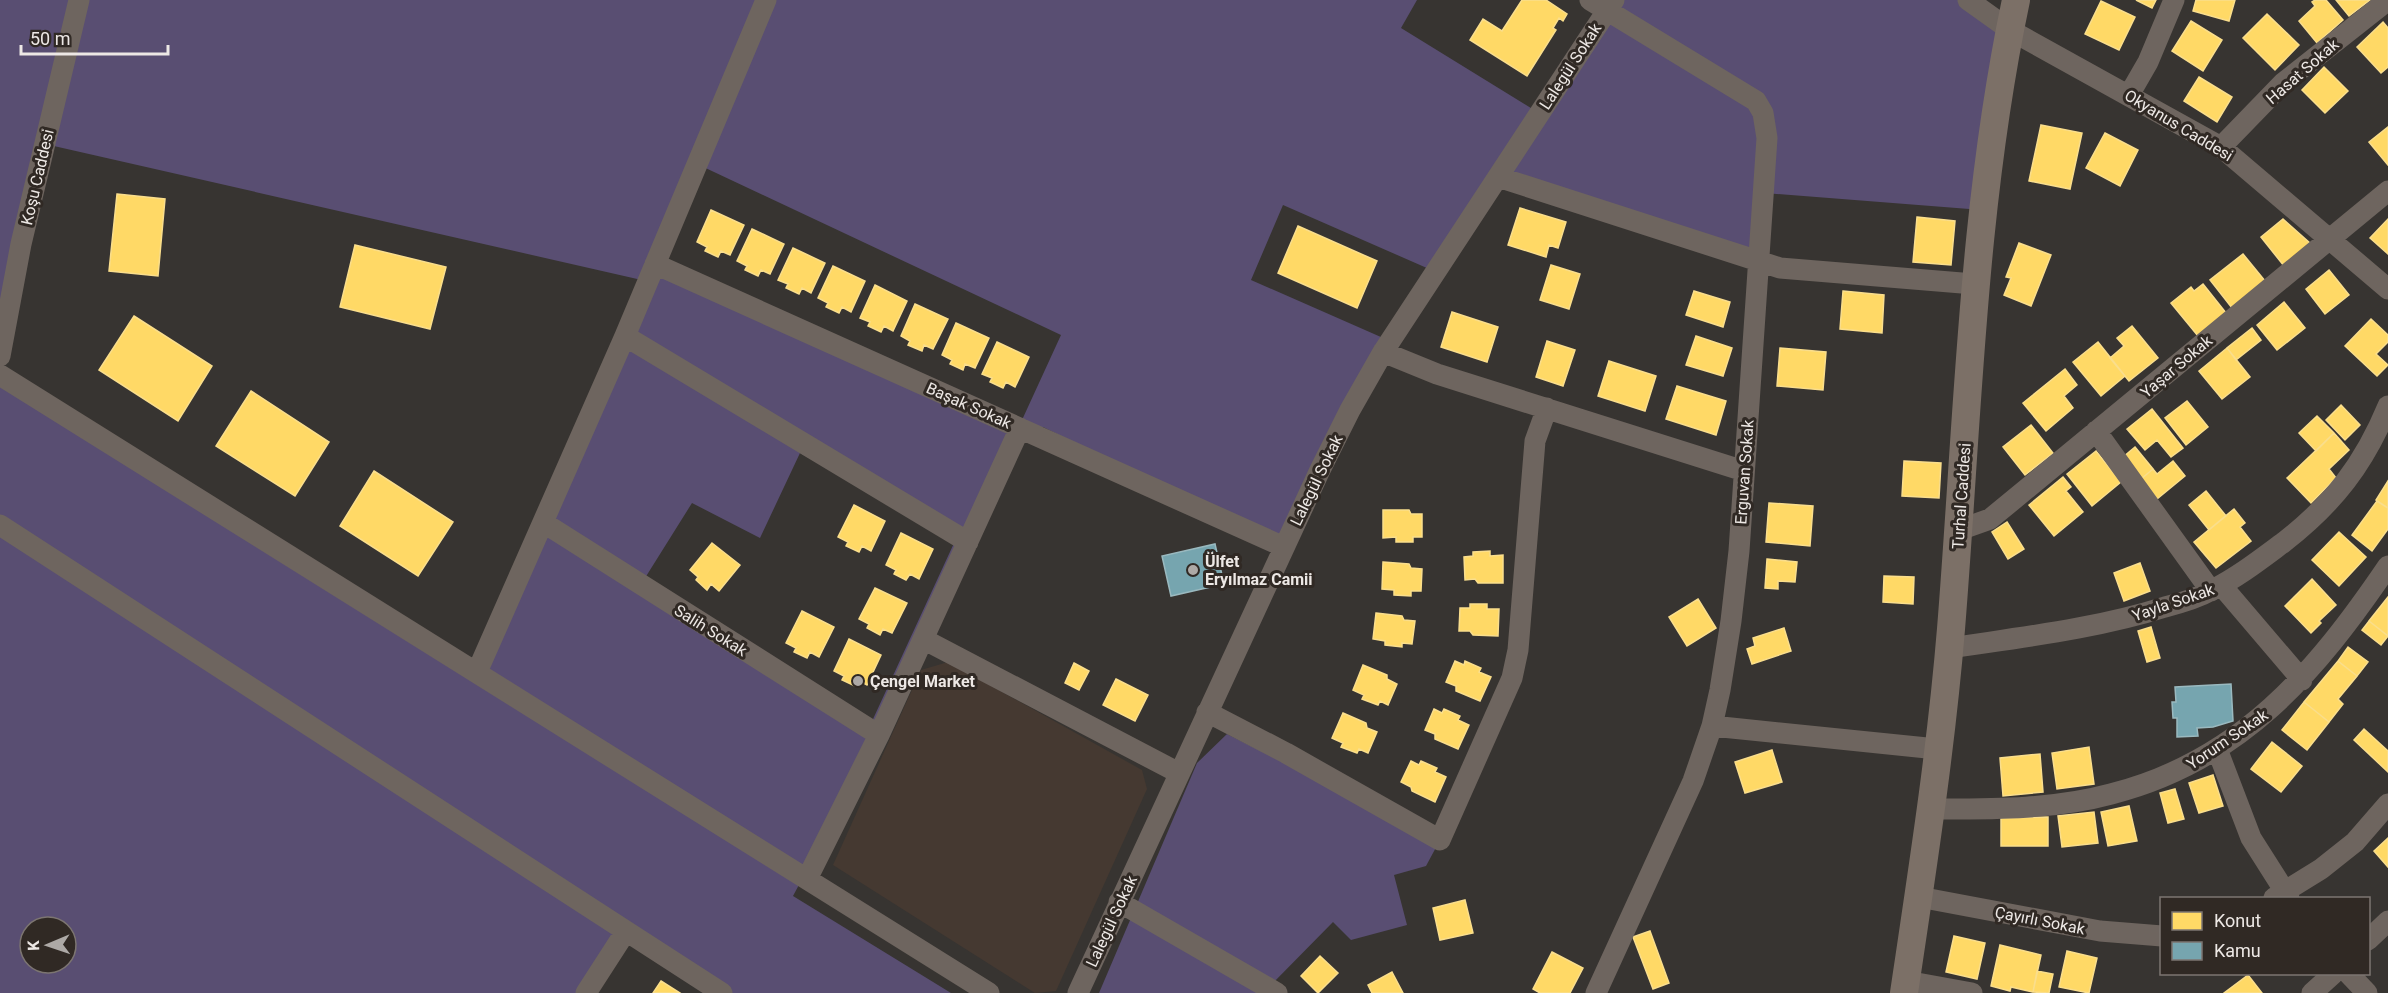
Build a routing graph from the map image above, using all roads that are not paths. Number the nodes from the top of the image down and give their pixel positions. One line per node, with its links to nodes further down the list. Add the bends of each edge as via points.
1 (79, 0): 20 (street, Koşu Caddesi, via 21,244)
2 (766, 0): 15 (street)
3 (1968, 0): 8 (street, Okyanus Caddesi)
4 (2016, 0): 8 (street, Turhal Caddesi)
5 (2174, 0): 9 (street, via 2148,62)
6 (2388, 0): 10 (street, Hasat Sokak, via 2283,83)
7 (1604, 3): 11 (street, Lalegül Sokak); 14 (street, Erguvan Sokak, via 1756,101 1763,113 1767,138)
8 (2010, 30): 9 (street, Okyanus Caddesi); 16 (street, Turhal Caddesi)
9 (2128, 95): 10 (street, Okyanus Caddesi)
10 (2221, 147): 13 (street, Okyanus Caddesi)
11 (1498, 177): 14 (street); 19 (street, Lalegül Sokak)
12 (2388, 191): 13 (street, Yaşar Sokak)
13 (2331, 238): 17 (street, Okyanus Caddesi); 25 (street, Yaşar Sokak)
14 (1759, 262): 16 (street, via 1780,268); 26 (street, Erguvan Sokak)
15 (655, 264): 18 (street); 24 (street, Başak Sokak)
16 (1974, 284): 29 (street, Turhal Caddesi)
17 (2388, 289)
18 (625, 336): 27 (street); 30 (street)
19 (1383, 352): 23 (street, via 1437,374); 31 (street, Lalegül Sokak, via 1350,410)
20 (0, 356)
21 (0, 375): 36 (street)
22 (2388, 406): 33 (street, Yayla Sokak, via 2366,453 2324,508 2264,557)
23 (1547, 408): 26 (street); 38 (street, via 1534,441 1518,650 1512,678 1440,840)
24 (1020, 428): 30 (street); 31 (street, Başak Sokak)
25 (2096, 431): 29 (street, Yaşar Sokak, via 1990,519); 33 (street)
26 (1744, 471): 39 (street, Erguvan Sokak, via 1731,621)
27 (544, 523): 36 (street); 40 (street, Salih Sokak)
28 (0, 525): 51 (street)
29 (1959, 530): 35 (street, Turhal Caddesi)
30 (968, 542): 34 (street)
31 (1284, 547): 38 (street, Lalegül Sokak)
32 (2388, 566): 37 (street, Yorum Sokak, via 2352,619)
33 (2216, 588): 35 (street, Yayla Sokak, via 2126,618); 37 (street)
34 (923, 639): 40 (street); 43 (street)
35 (1950, 648): 41 (street, Turhal Caddesi)
36 (477, 672): 46 (street)
37 (2301, 680): 42 (street, Yorum Sokak, via 2264,716)
38 (1207, 712): 43 (street, Lalegül Sokak)
39 (1712, 726): 41 (street); 57 (street, Erguvan Sokak, via 1693,781)
40 (879, 735): 46 (street)
41 (1937, 749): 45 (street, Turhal Caddesi)
42 (2217, 749): 45 (street, Yorum Sokak, via 2183,769 2110,795 2042,806); 47 (street, via 2251,838)
43 (1179, 773): 49 (street, Lalegül Sokak)
44 (2388, 804): 47 (street, via 2355,842)
45 (1930, 809): 48 (street, Turhal Caddesi)
46 (807, 879): 60 (street)
47 (2282, 896)
48 (1919, 897): 52 (street, Çayırlı Sokak, via 2100,931); 56 (street, Turhal Caddesi)
49 (1119, 902): 61 (street, Lalegül Sokak); 62 (street)
50 (2388, 921): 53 (street)
51 (626, 931): 58 (street); 59 (street)
52 (2160, 936)
53 (2370, 938)
54 (2332, 975): 64 (street)
55 (2350, 975): 65 (street)
56 (1905, 987): 63 (street)
57 (1598, 992)
58 (586, 993)
59 (722, 993)
60 (989, 993)
61 (1077, 993)
62 (1277, 993)
63 (1972, 993)
64 (2312, 993)
65 (2367, 993)

